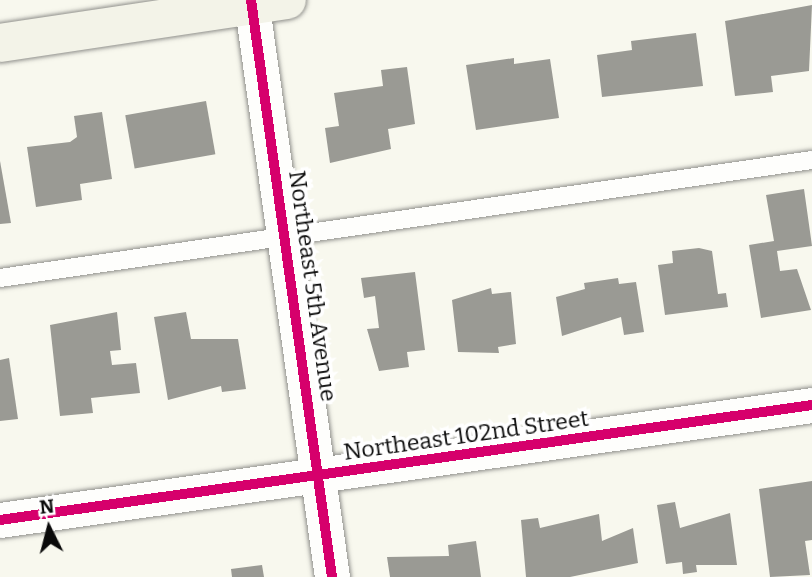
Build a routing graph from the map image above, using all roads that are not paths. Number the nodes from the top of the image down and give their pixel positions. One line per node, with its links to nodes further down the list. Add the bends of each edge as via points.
1 (263, 2): 2 (main road); 4 (street, Northeast 5th Avenue)
2 (0, 43)
3 (812, 160): 4 (lane)
4 (285, 237): 5 (lane); 7 (street, Northeast 5th Avenue)
5 (0, 278)
6 (812, 405): 7 (street, Northeast 102nd Street)
7 (318, 478): 8 (street, Northeast 102nd Street); 9 (street, Northeast 5th Avenue)
8 (0, 520)
9 (332, 577)

